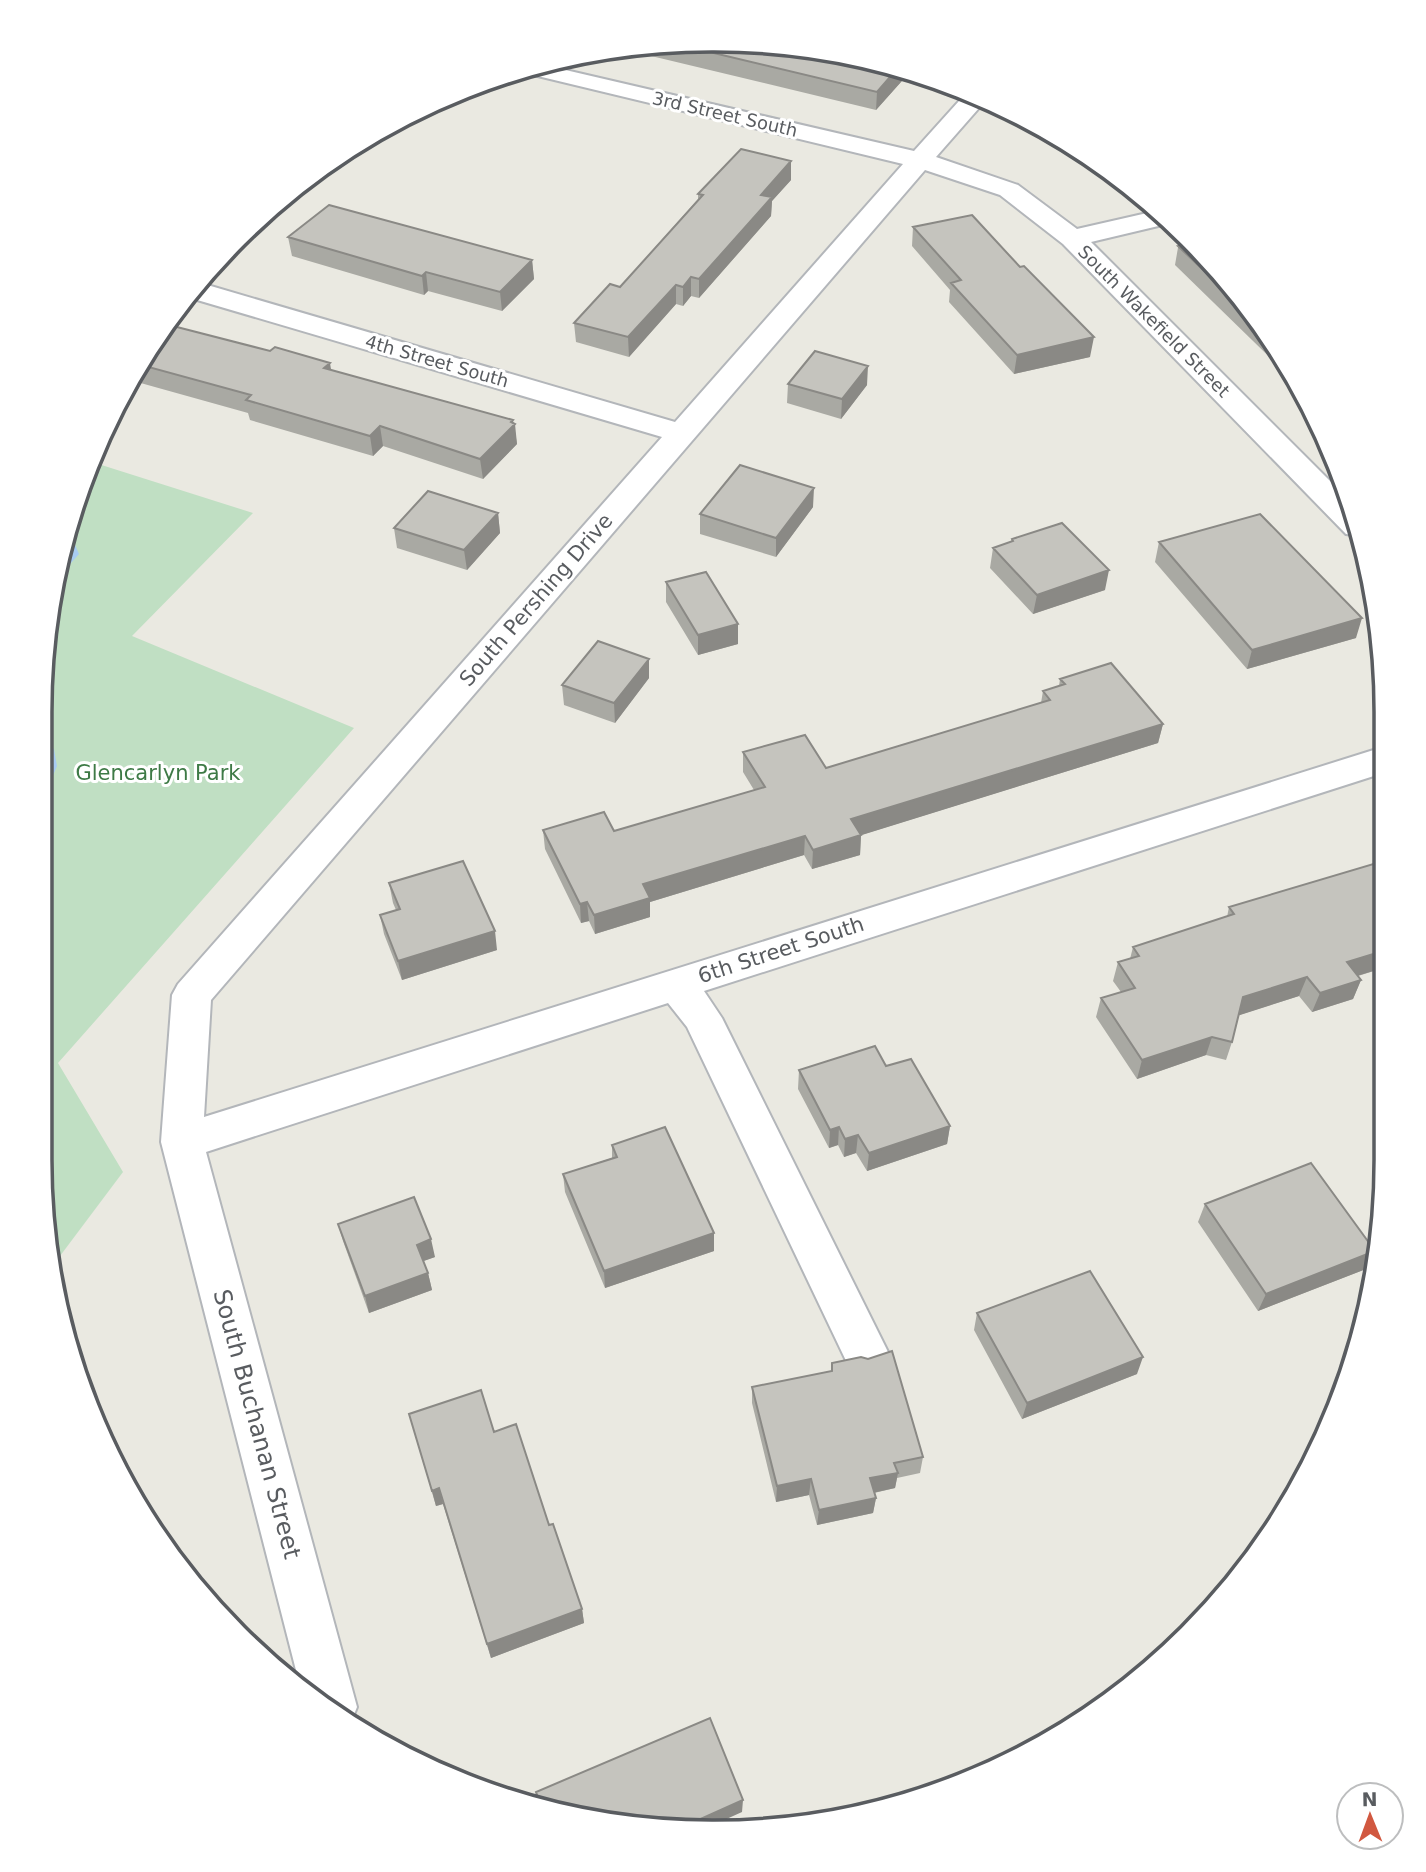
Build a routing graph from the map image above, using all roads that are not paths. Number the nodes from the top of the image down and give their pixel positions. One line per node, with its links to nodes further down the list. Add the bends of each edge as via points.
1 (549, 73): 3 (street, 3rd Street South)
2 (969, 104): 3 (street, South Pershing Drive)
3 (920, 160): 5 (street, South Wakefield Street, via 1009,190); 7 (street, South Pershing Drive)
4 (1152, 220): 5 (street)
5 (1072, 238): 8 (street, South Wakefield Street)
6 (204, 293): 7 (street, 4th Street South)
7 (681, 433): 11 (street, South Pershing Drive, via 192,995)
8 (1341, 511)
9 (1374, 763): 10 (street, 6th Street South)
10 (676, 984): 11 (street, 6th Street South); 12 (street, via 702,1018)
11 (182, 1142): 13 (street, South Buchanan Street)
12 (865, 1352)
13 (328, 1695)

